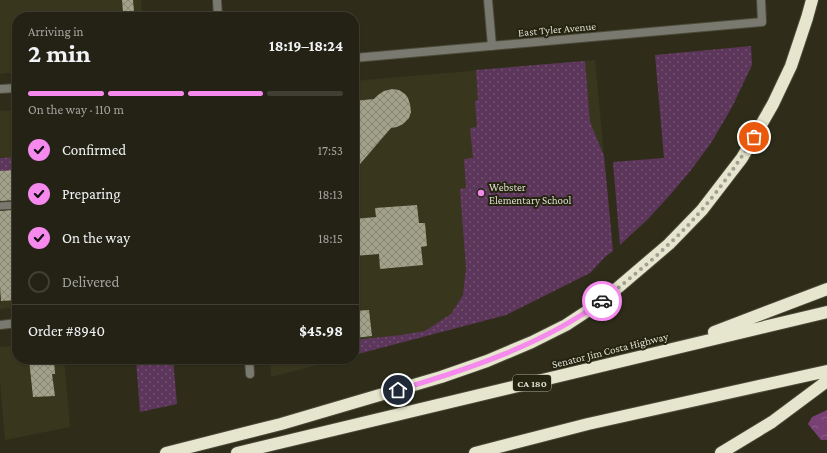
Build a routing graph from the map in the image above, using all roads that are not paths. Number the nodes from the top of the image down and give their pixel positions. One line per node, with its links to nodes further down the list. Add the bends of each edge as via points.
1 (217, 0): 5 (street)
2 (488, 0): 6 (street)
3 (761, 0): 6 (street, East Tyler Avenue, via 762,22)
4 (812, 0): 21 (highway, via 791,66 742,158 702,210 669,244 601,302 566,325 532,342 456,372 295,420)
5 (218, 12)
6 (492, 46): 7 (street, East Tyler Avenue)
7 (359, 58)
8 (12, 88): 9 (street)
9 (0, 89)
10 (12, 205): 11 (lane)
11 (0, 206)
12 (827, 290): 16 (highway)
13 (827, 312): 16 (highway, Senator Jim Costa Highway / CA 180)
14 (12, 324): 15 (street)
15 (0, 325)
16 (666, 350): 22 (highway, Senator Jim Costa Highway / CA 180)
17 (249, 364): 19 (street)
18 (827, 371): 23 (highway, via 588,424)
19 (250, 374)
20 (827, 381): 24 (highway, via 772,422)
21 (166, 453)
22 (237, 453)
23 (475, 453)
24 (721, 453)

